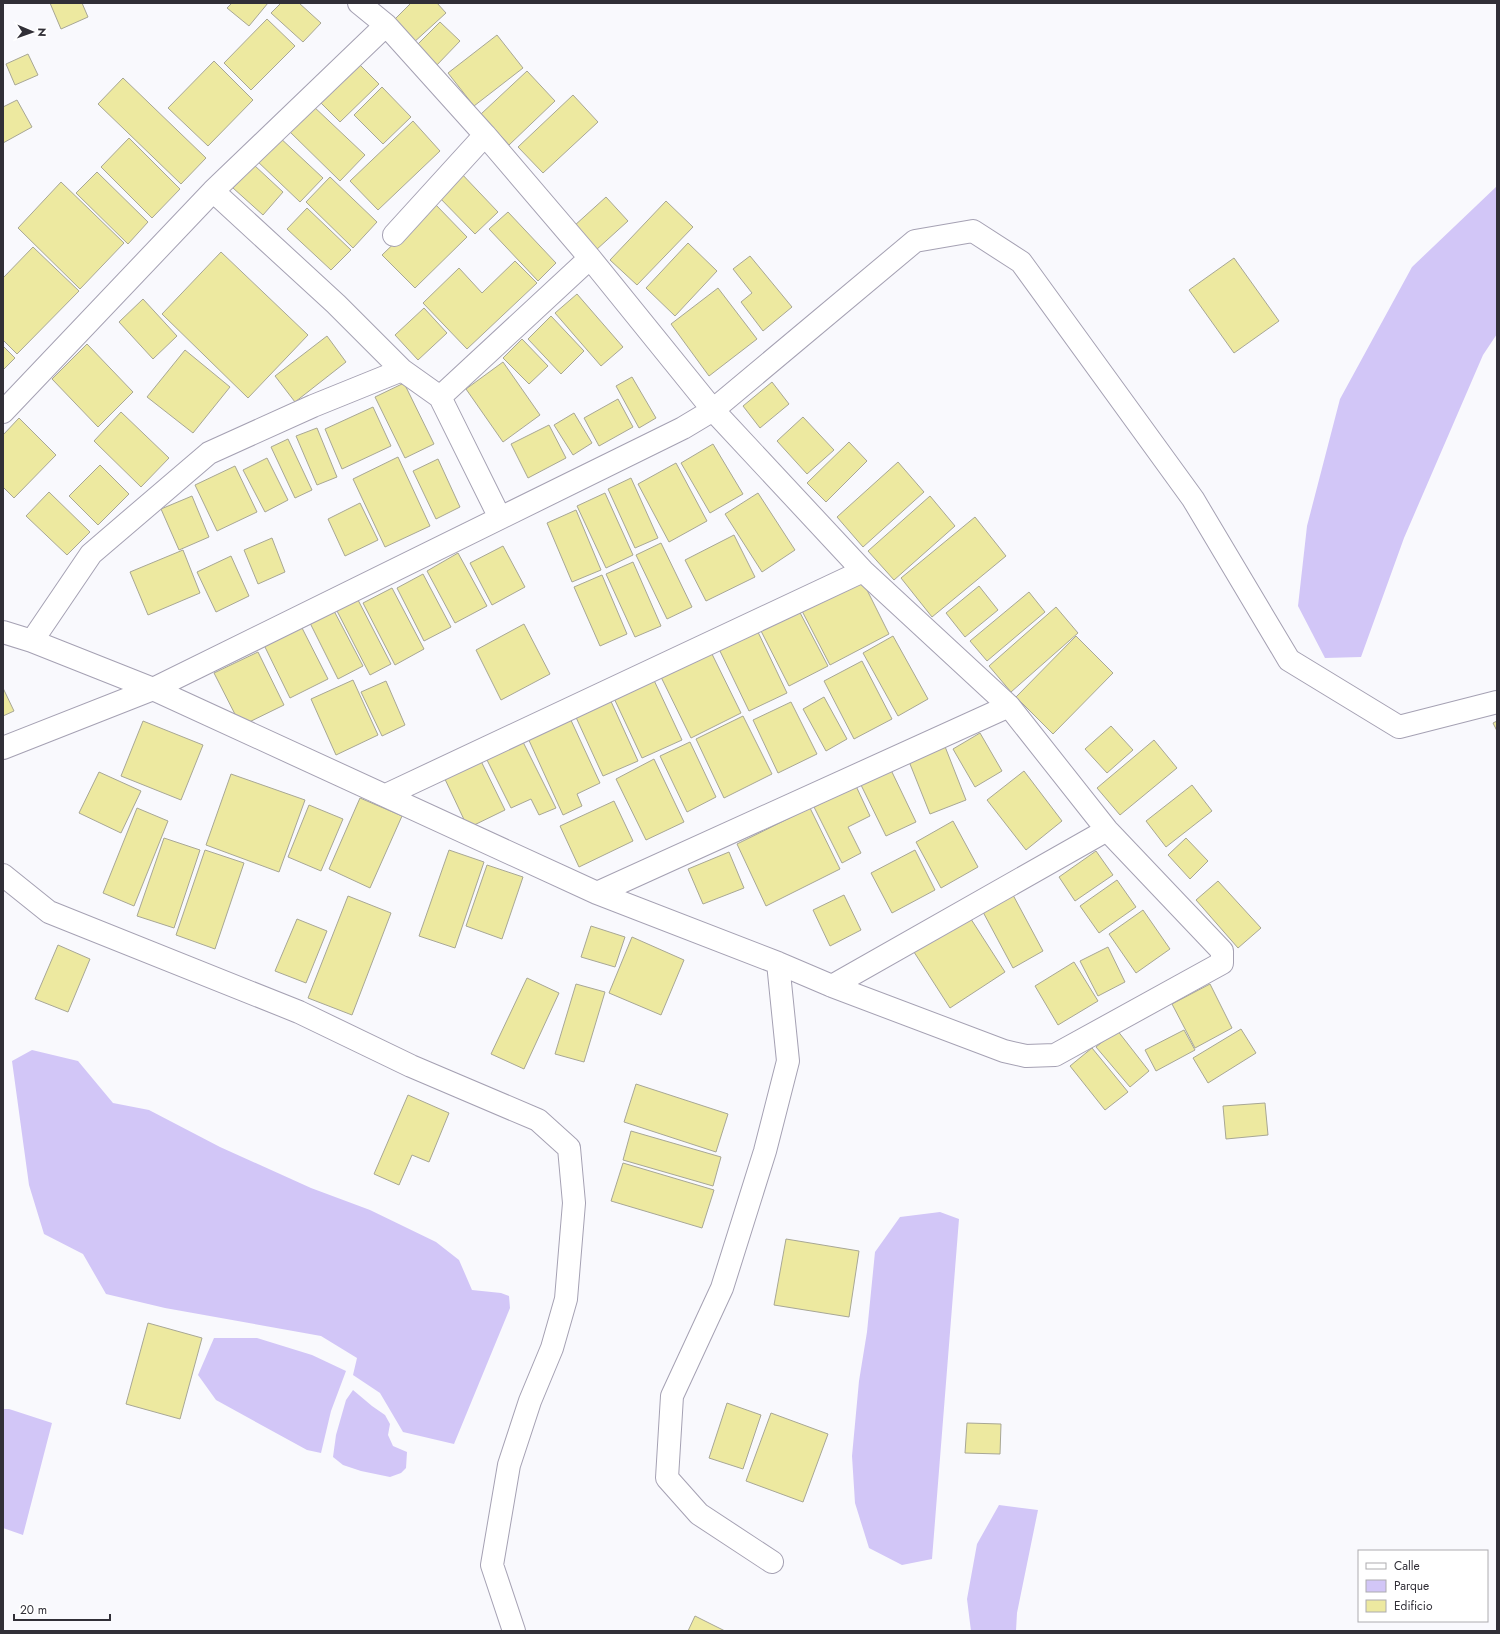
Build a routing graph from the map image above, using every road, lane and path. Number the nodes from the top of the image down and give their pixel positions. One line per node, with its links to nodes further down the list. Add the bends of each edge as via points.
1 (360, 3): 2 (street)
2 (386, 26): 3 (street); 4 (street)
3 (485, 135): 5 (street); 6 (street)
4 (213, 191): 7 (street, via 336,304); 10 (street)
5 (394, 235)
6 (590, 258): 8 (street); 9 (street)
7 (402, 370): 8 (street); 14 (street, via 313,406 209,453 91,554)
8 (440, 397): 11 (street)
9 (713, 410): 11 (street, via 683,428); 12 (street); 16 (street, via 915,242 973,231 1021,262 1193,499 1289,660 1399,727)
10 (3, 412)
11 (500, 518): 15 (street)
12 (863, 571): 17 (street); 19 (street)
13 (3, 632): 14 (street)
14 (32, 641): 15 (street)
15 (153, 689): 18 (street); 19 (street)
16 (1497, 702)
17 (1009, 706): 20 (street); 22 (street)
18 (3, 748)
19 (386, 795): 22 (street)
20 (1107, 830): 24 (street); 24 (street, via 1222,951 1222,963 1055,1055 1026,1056 1004,1051)
21 (3, 876): 26 (street, via 49,912 299,1012 411,1066 538,1120 569,1148 574,1203 566,1298 552,1348 530,1401 509,1465 492,1565)
22 (597, 893): 23 (street)
23 (778, 964): 24 (street); 25 (street, via 788,1061 765,1151 722,1288 672,1396 667,1478 699,1514)
24 (832, 986)
25 (772, 1562)
26 (514, 1631)

